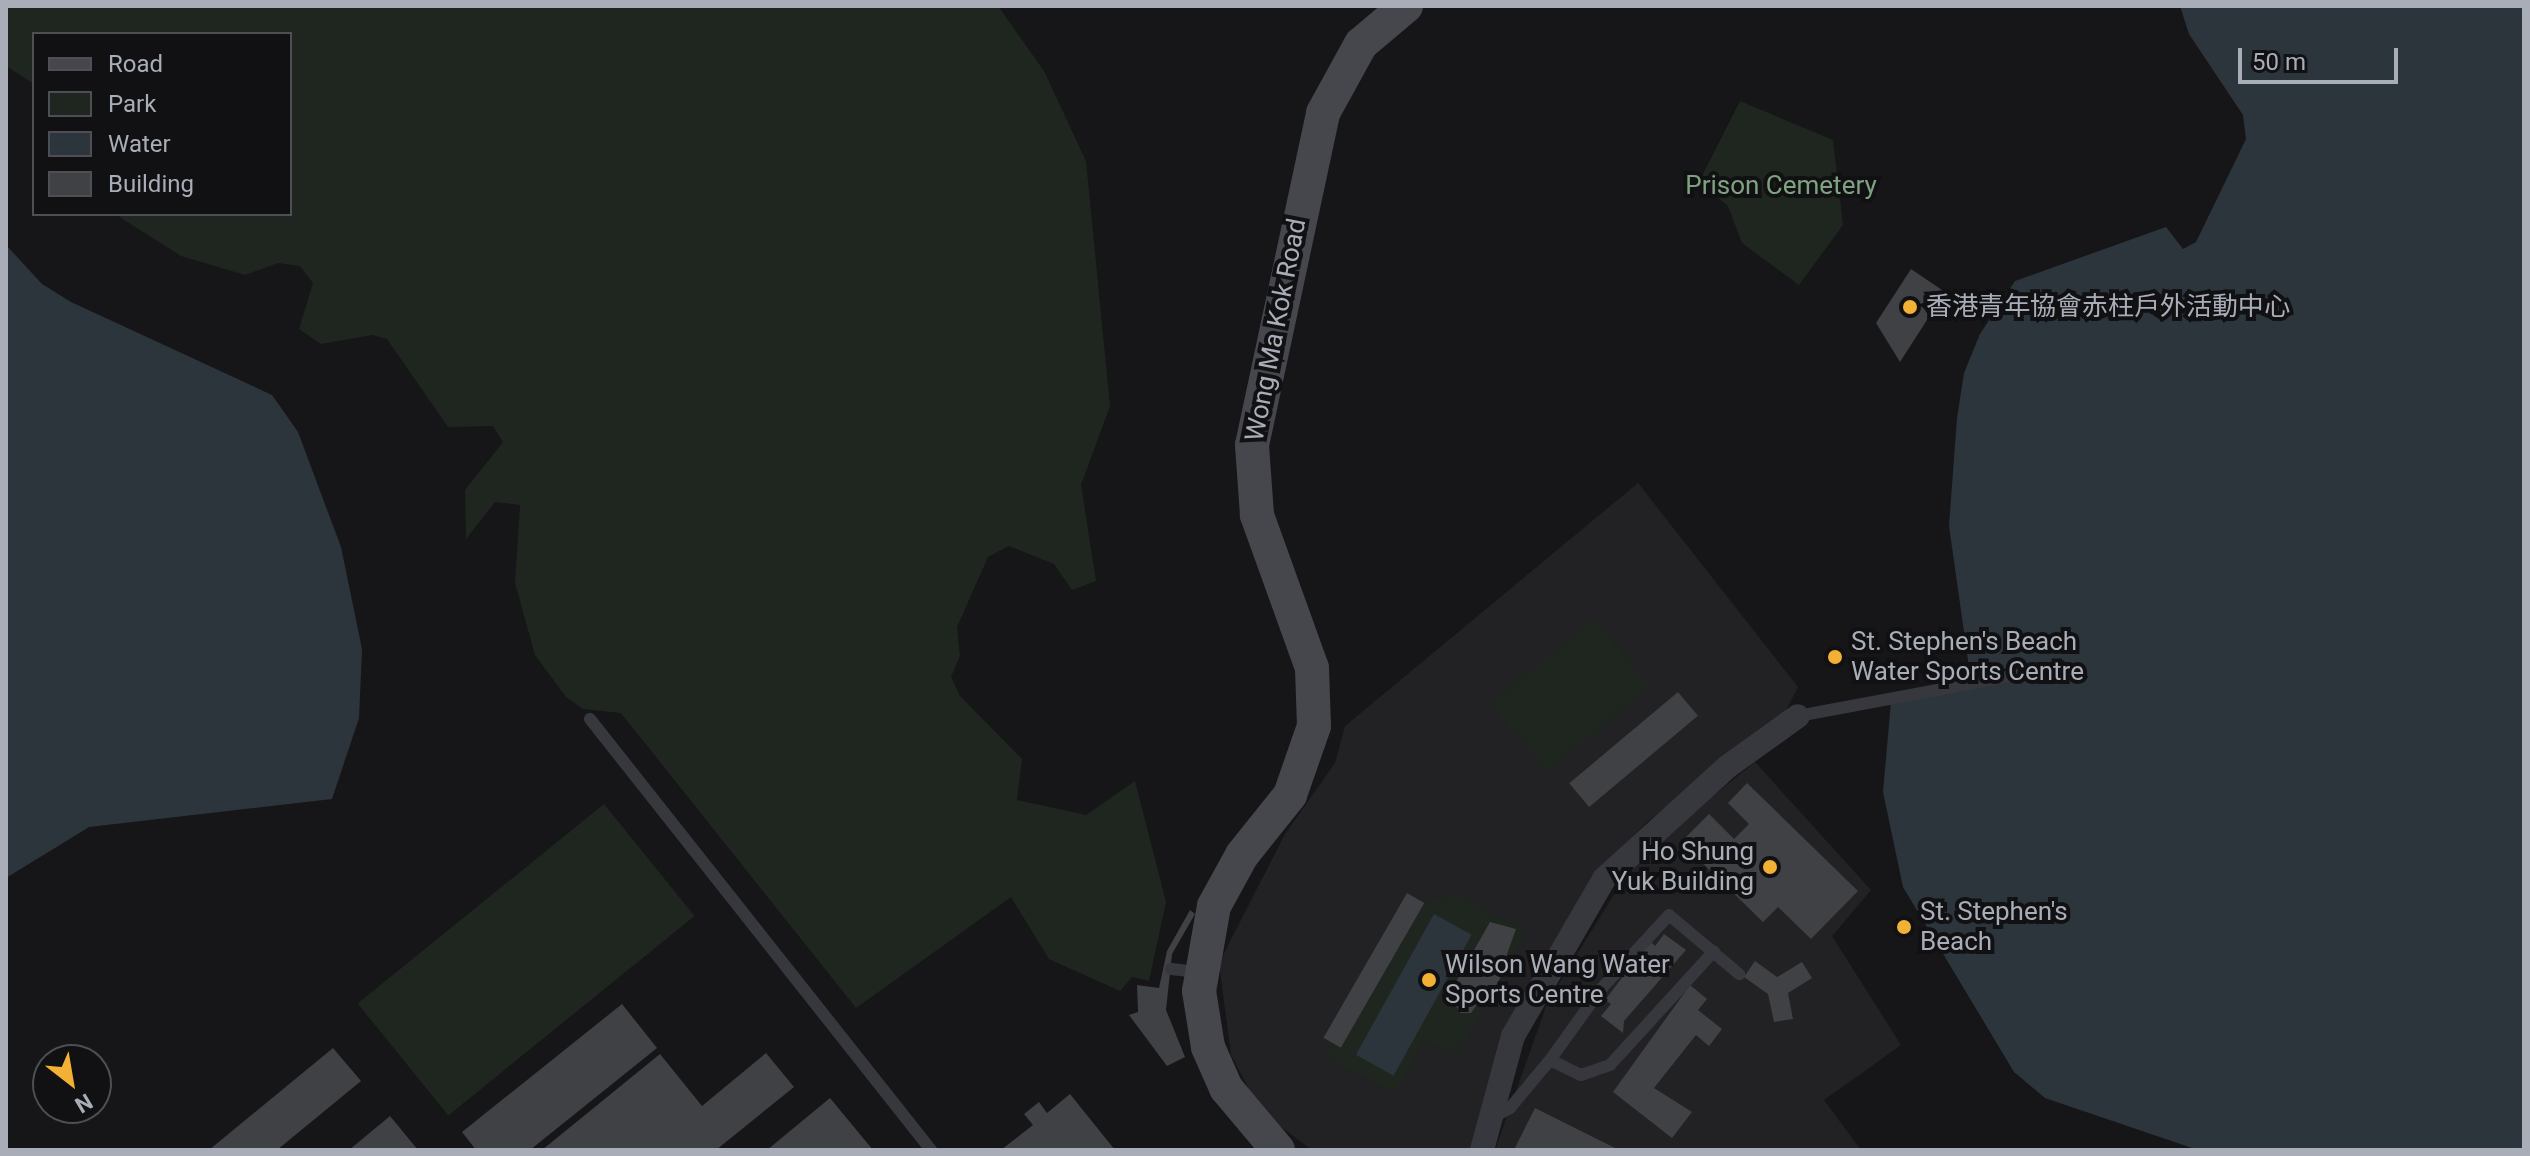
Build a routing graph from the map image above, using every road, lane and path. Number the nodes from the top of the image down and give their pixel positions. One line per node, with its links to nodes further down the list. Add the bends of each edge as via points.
1 (1406, 6): 10 (street, Wong Ma Kok Road, via 1361,44 1323,113 1253,435 1253,500 1312,668 1314,726 1290,795 1242,855 1185,970 1215,1066 1239,1109)
2 (2059, 667): 3 (lane)
3 (1798, 716): 8 (street, via 1727,767 1604,879 1518,1025)
4 (590, 719): 9 (lane)
5 (1714, 951): 6 (lane); 7 (lane, via 1610,1065 1581,1075); 7 (lane, via 1669,915 1601,989)
6 (1739, 974)
7 (1550, 1060): 8 (lane, via 1502,1116)
8 (1489, 1119): 11 (street)
9 (931, 1150)
10 (1278, 1150)
11 (1482, 1150)

